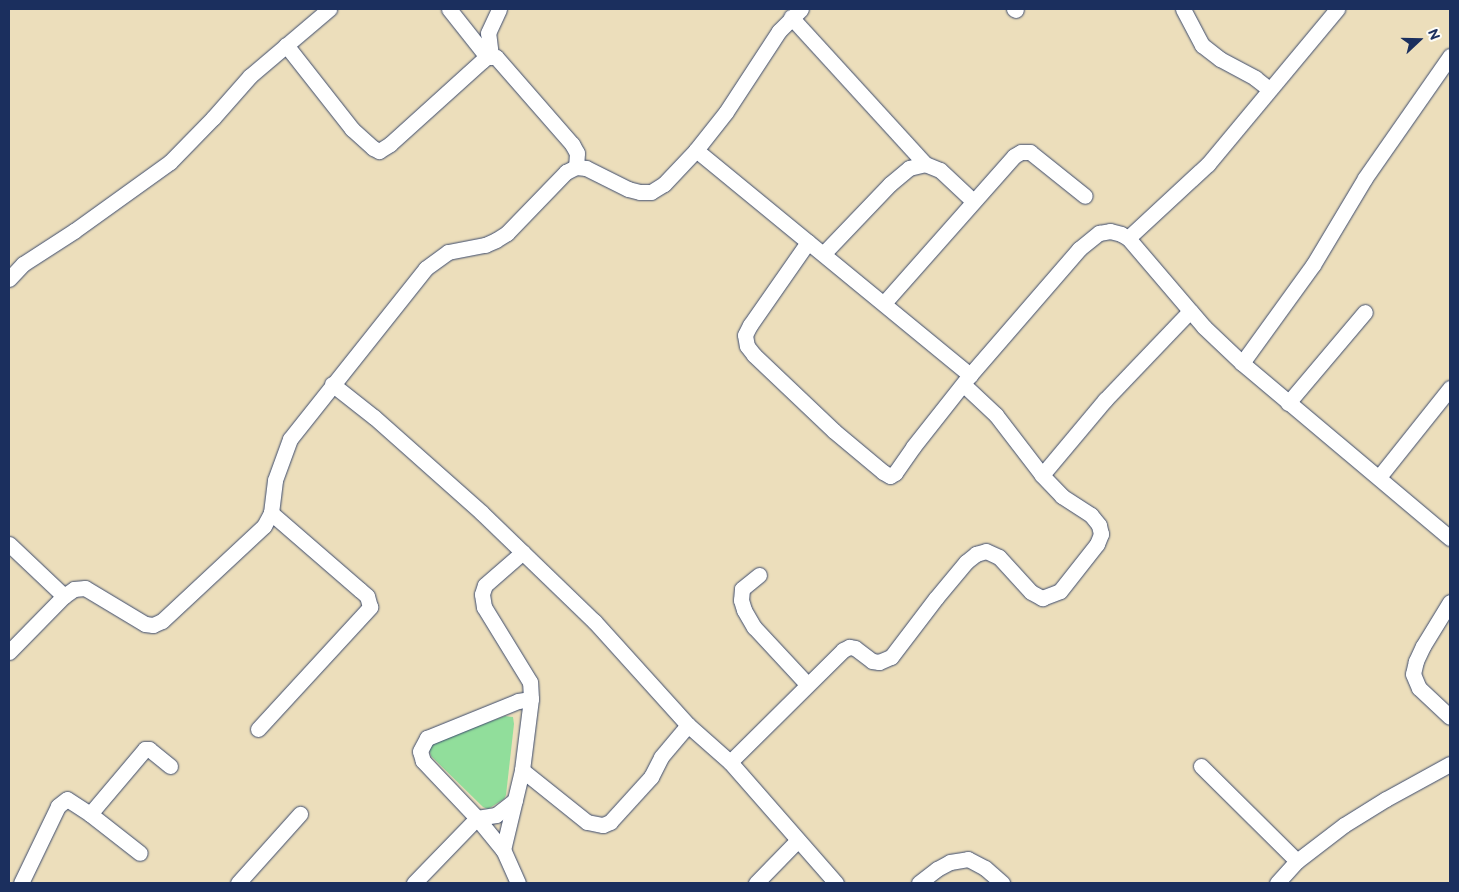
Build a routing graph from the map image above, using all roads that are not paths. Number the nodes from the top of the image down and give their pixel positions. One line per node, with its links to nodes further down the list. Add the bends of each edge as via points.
1 (328, 9): 7 (street)
2 (449, 9): 9 (street)
3 (499, 9): 9 (street, via 488,33)
4 (1183, 9): 10 (street, via 1202,45)
5 (1337, 9): 10 (street)
6 (796, 13): 11 (street); 12 (street, via 844,77 895,128)
7 (286, 46): 9 (street, via 352,129 379,151); 19 (street, via 250,76 157,173)
8 (1450, 56): 24 (street, via 1365,178 1313,265)
9 (489, 57): 13 (street, via 500,61 572,144 577,153)
10 (1269, 89): 16 (street, via 1195,178)
11 (696, 150): 13 (street, via 664,184 651,192 628,189 586,168); 17 (street)
12 (925, 164): 15 (street, via 940,170); 18 (street, via 909,168 890,184)
13 (576, 167): 26 (street, via 566,172 496,240 448,252 436,259)
14 (1085, 196): 15 (street, via 1030,152 1021,152)
15 (973, 201): 21 (street)
16 (1128, 238): 22 (street); 25 (street, via 1110,231 1088,240)
17 (808, 242): 18 (street); 25 (street, via 745,335 747,346 754,355 834,431 890,476)
18 (824, 253): 21 (street)
19 (16, 264): 20 (street)
20 (9, 279)
21 (884, 303): 25 (street)
22 (1190, 311): 24 (street); 29 (street, via 1105,400)
23 (1365, 312): 28 (street)
24 (1242, 363): 28 (street)
25 (966, 379): 29 (street)
26 (332, 384): 31 (street, via 290,439 275,480); 34 (street)
27 (1450, 388): 30 (street)
28 (1288, 403): 30 (street)
29 (1042, 475): 39 (street, via 1062,496 1091,515 1101,534 1097,544 1060,591 1042,598 1031,592 999,557 986,551 976,554 936,598 891,657 872,661 856,648 849,647)
30 (1379, 477): 32 (street)
31 (271, 513): 36 (street, via 264,526 162,621 153,625 145,624 85,588 74,589); 43 (street, via 367,596 370,607)
32 (1450, 538)
33 (9, 544): 36 (street)
34 (523, 552): 40 (street, via 485,585 482,594 484,606 530,682); 42 (street, via 594,621)
35 (759, 574): 39 (street, via 742,589 744,610 754,627)
36 (64, 596): 38 (street)
37 (1450, 602): 41 (street, via 1423,646 1413,674 1419,688)
38 (9, 652)
39 (806, 684): 44 (street)
40 (531, 699): 48 (street); 52 (street, via 518,700 432,736 421,746 423,761)
41 (1450, 717)
42 (688, 724): 44 (street); 48 (street, via 661,757 651,777 610,822 603,824 587,822)
43 (258, 729)
44 (730, 762): 53 (street)
45 (1450, 764): 56 (street, via 1344,825)
46 (170, 766): 50 (street, via 149,748 145,749)
47 (1201, 766): 56 (street)
48 (522, 770): 49 (street)
49 (514, 800): 52 (street, via 496,815); 54 (street)
50 (90, 814): 55 (street); 57 (street, via 67,799 62,802)
51 (300, 814): 58 (street)
52 (477, 818): 54 (street); 59 (street)
53 (798, 840): 61 (street); 62 (street)
54 (503, 850): 60 (street)
55 (140, 853)
56 (1297, 861): 65 (street)
57 (20, 883)
58 (238, 883)
59 (414, 883)
60 (518, 883)
61 (756, 883)
62 (836, 883)
63 (919, 883): 64 (street, via 950,862 968,859 986,868)
64 (1002, 883)
65 (1277, 883)

